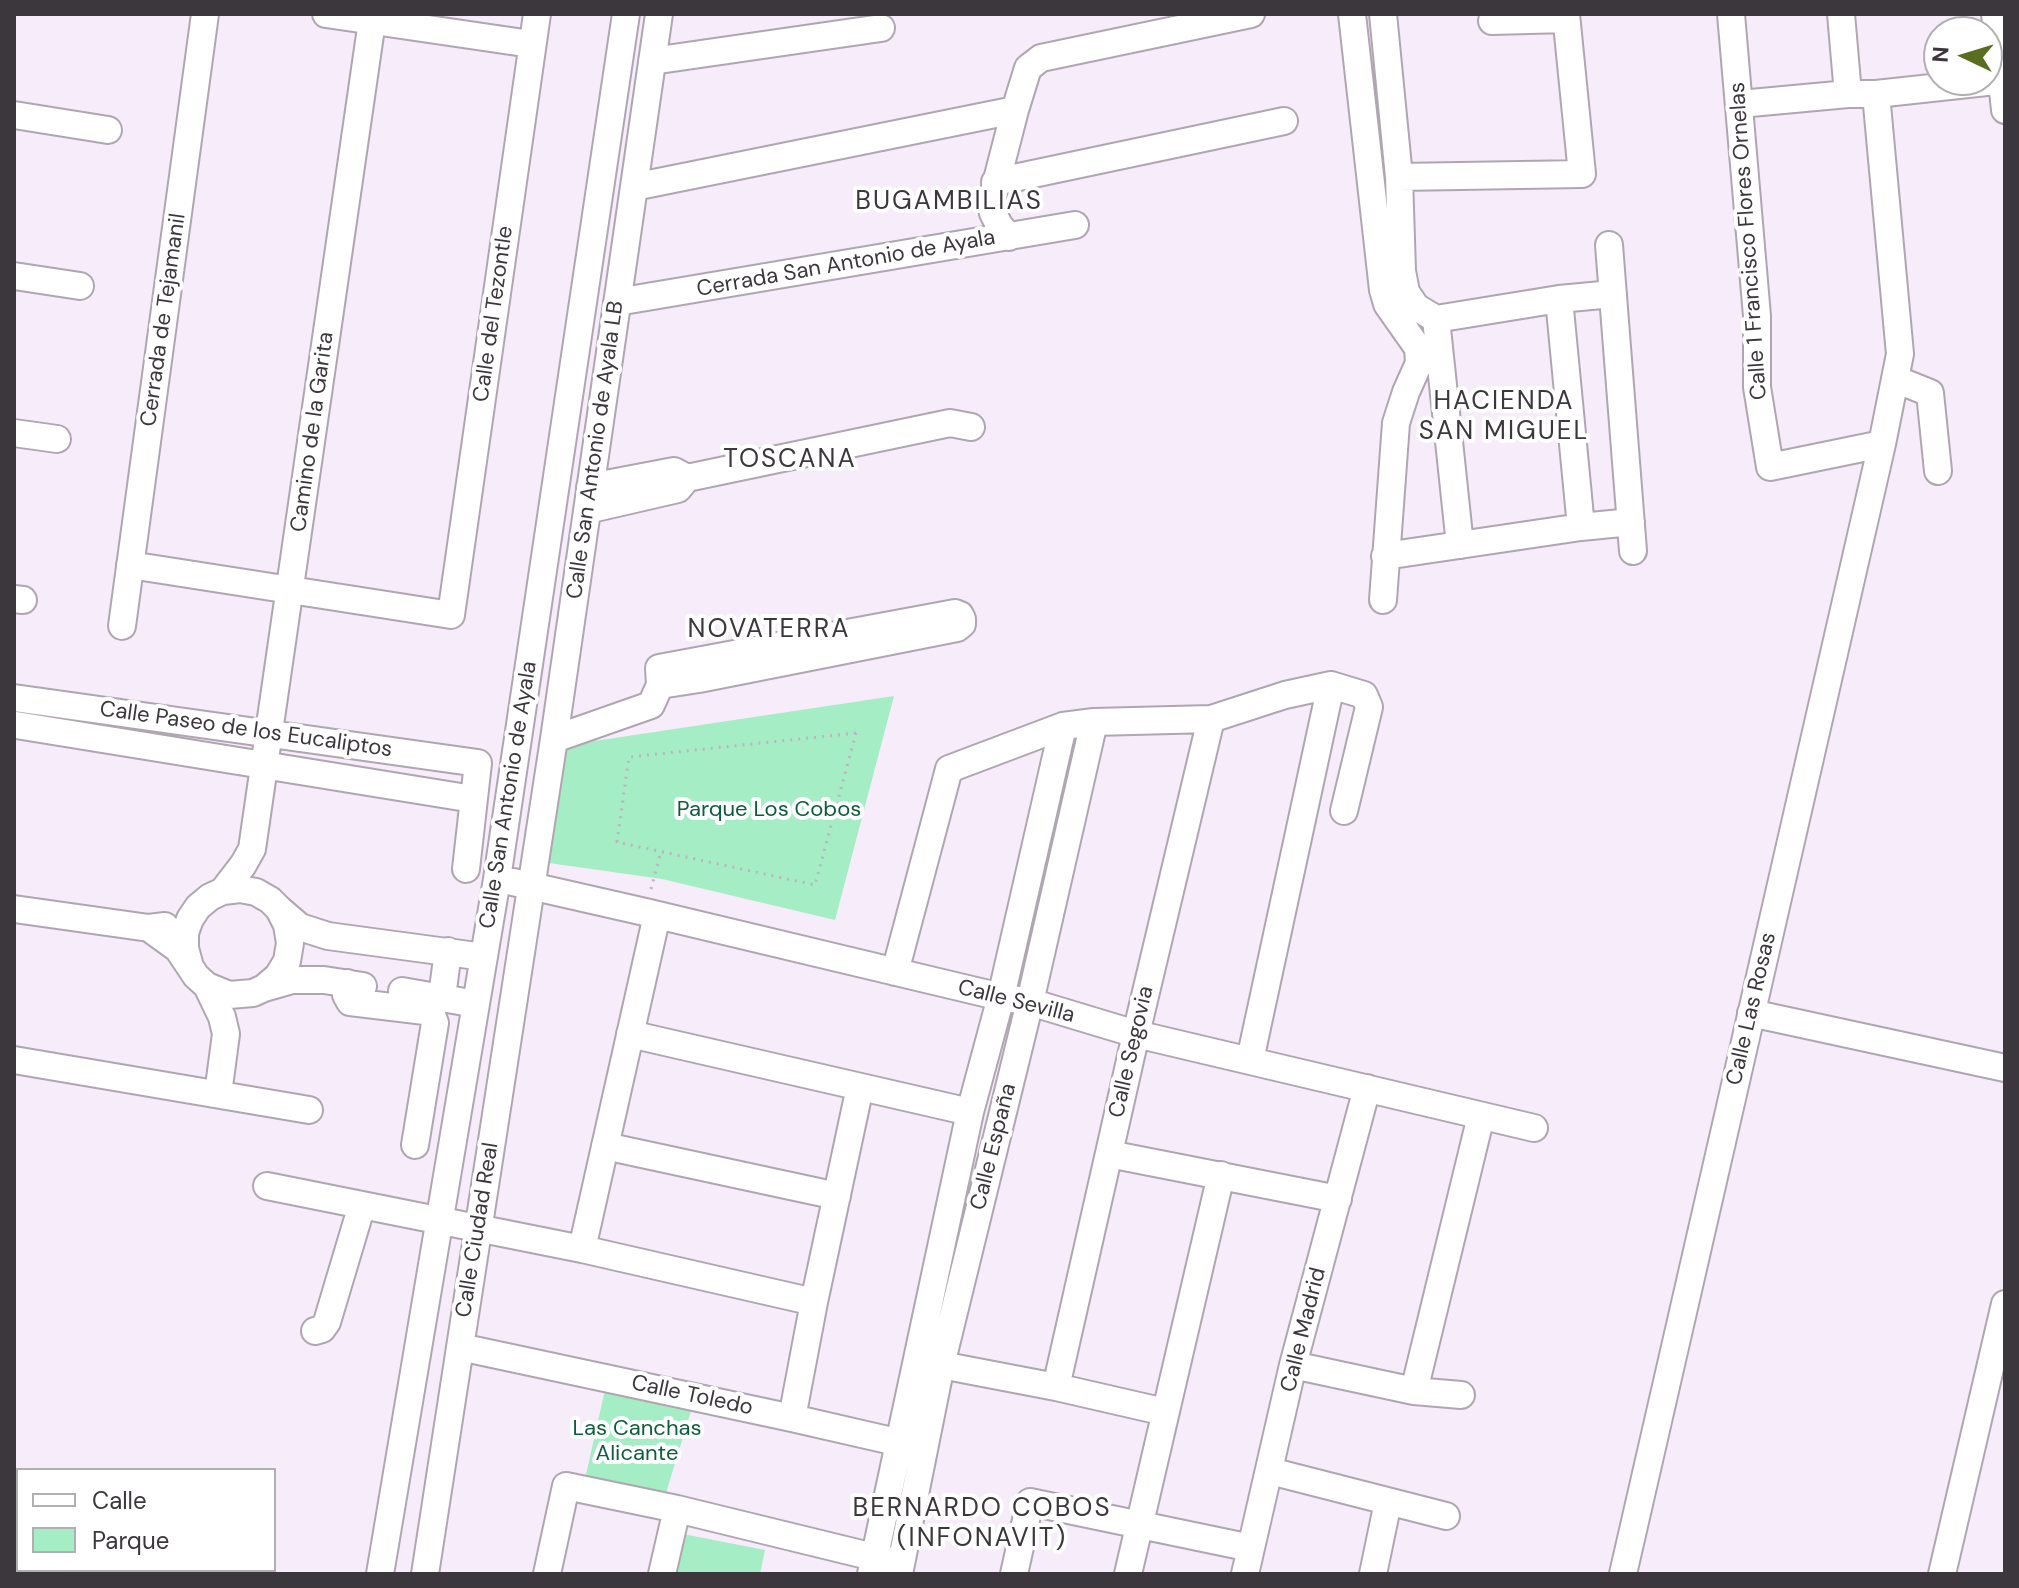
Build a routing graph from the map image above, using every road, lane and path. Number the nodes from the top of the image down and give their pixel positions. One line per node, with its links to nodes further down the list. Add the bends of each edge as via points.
1 (205, 14): 56 (street, Cerrada de Tejamanil)
2 (326, 14): 11 (street)
3 (537, 14): 15 (street, Calle del Tezontle)
4 (626, 14): 21 (street, Calle San Antonio de Ayala)
5 (659, 14): 16 (street, Calle San Antonio de Ayala LB)
6 (1251, 14): 24 (street, via 1041,58 1028,68)
7 (1352, 14): 40 (street, via 1383,290 1387,304)
8 (1383, 14): 29 (street)
9 (1731, 14): 22 (street, Calle 1 Francisco Flores Ornelas)
10 (1841, 14): 19 (street)
11 (372, 17): 15 (street); 57 (street, Camino de la Garita)
12 (1566, 17): 13 (street); 29 (street, via 1582,174)
13 (1492, 21)
14 (881, 28): 16 (street)
15 (531, 44): 57 (street, Calle del Tezontle, via 451,615)
16 (652, 61): 23 (street, Calle San Antonio de Ayala LB)
17 (2003, 80): 25 (street)
18 (1923, 89): 20 (street)
19 (1848, 94): 20 (street); 22 (street)
20 (1876, 94): 42 (street, Calle Las Rosas, via 1900,354)
21 (613, 99): 23 (street); 52 (street, Calle San Antonio de Ayala)
22 (1740, 104): 46 (street, Calle 1 Francisco Flores Ornelas, via 1757,316 1757,387 1770,467)
23 (645, 105): 31 (street, Calle San Antonio de Ayala LB)
24 (1015, 110): 30 (street); 31 (street)
25 (2005, 110)
26 (14, 115): 28 (street)
27 (1284, 121): 30 (street)
28 (108, 130)
29 (1399, 177): 40 (street, via 1402,271)
30 (995, 182): 33 (street, via 993,213)
31 (634, 187): 39 (street, Calle San Antonio de Ayala LB)
32 (1075, 225): 33 (street, Cerrada San Antonio de Ayala)
33 (1009, 237): 39 (street, Cerrada San Antonio de Ayala)
34 (1609, 245): 37 (street)
35 (14, 276): 36 (street)
36 (80, 286)
37 (1613, 294): 38 (street); 49 (street)
38 (1559, 299): 40 (street); 50 (street)
39 (617, 302): 48 (street, Calle San Antonio de Ayala LB)
40 (1419, 317): 41 (street, via 1418,348)
41 (1430, 363): 51 (street); 54 (street, via 1406,392 1396,423)
42 (1895, 379): 46 (street, Calle Las Rosas); 47 (street, via 1930,393)
43 (971, 427): 48 (street, via 950,423 687,478 678,489)
44 (14, 433): 45 (street)
45 (57, 439)
46 (1882, 444): 94 (street, Calle Las Rosas)
47 (1938, 471)
48 (589, 499): 55 (street, Calle San Antonio de Ayala LB)
49 (1631, 522): 50 (street); 53 (street)
50 (1581, 527): 51 (street)
51 (1460, 545): 54 (street)
52 (546, 550): 55 (street); 75 (street, Calle San Antonio de Ayala)
53 (1633, 551)
54 (1385, 556): 58 (street)
55 (580, 557): 68 (street, Calle San Antonio de Ayala LB)
56 (130, 565): 57 (street); 59 (street, Cerrada de Tejamanil)
57 (289, 590): 67 (street, Camino de la Garita)
58 (1383, 600)
59 (122, 626)
60 (836, 643): 68 (street, via 752,660 659,668 660,685 651,705)
61 (1331, 685): 63 (street); 71 (street, via 1364,695 1369,707); 99 (street)
62 (17, 698): 66 (street); 67 (street, Calle Paseo de los Eucaliptos)
63 (1211, 719): 64 (street); 97 (street, Calle Segovia)
64 (1094, 722): 65 (street); 92 (street, Calle España)
65 (1063, 726): 86 (street, via 949,769); 91 (street, Calle España)
66 (15, 731): 69 (street, Calle Paseo de los Eucaliptos)
67 (268, 732): 69 (street, Camino de la Garita); 70 (street, Calle Paseo de los Eucaliptos, via 478,763)
68 (554, 739): 76 (street, Calle San Antonio de Ayala LB)
69 (264, 765): 70 (street, Calle Paseo de los Eucaliptos); 72 (street, Camino de la Garita)
70 (473, 799): 74 (street)
71 (1344, 811)
72 (252, 849): 77 (street, Camino de la Garita); 78 (street, Camino de la Garita)
73 (661, 851): 73 (path, via 815,885 856,733 629,757 617,842); 81 (path)
74 (466, 869)
75 (497, 879): 76 (street, Calle Sevilla); 84 (street, Calle San Antonio de Ayala)
76 (530, 886): 81 (street, Calle Sevilla); 117 (street, Calle Ciudad Real)
77 (223, 891): 78 (street, via 256,892); 79 (street)
78 (274, 905): 83 (street, via 300,927 328,936); 89 (street, via 287,925 287,961 278,976)
79 (198, 907): 82 (street, via 167,926); 85 (street, via 185,933)
80 (14, 909): 82 (street)
81 (651, 914): 86 (street, Calle Sevilla); 96 (street)
82 (149, 928): 85 (street)
83 (448, 951): 84 (street); 90 (street)
84 (484, 957): 93 (street, Calle San Antonio de Ayala)
85 (189, 963): 88 (street)
86 (895, 972): 91 (street, Calle Sevilla)
87 (347, 983): 89 (street, via 292,980); 90 (street); 108 (street, via 350,1002 432,1015 435,1023)
88 (207, 986): 89 (street, via 229,995); 95 (street)
89 (258, 990): 95 (street, via 242,1004)
90 (442, 997): 93 (street)
91 (1001, 997): 92 (street, Calle Sevilla); 105 (street, Calle España)
92 (1030, 1002): 97 (street, Calle Sevilla); 123 (street, Calle España)
93 (476, 1004): 116 (street, Calle San Antonio de Ayala)
94 (1751, 1013): 100 (street); 148 (street, Calle Las Rosas)
95 (226, 1034): 103 (street)
96 (630, 1034): 101 (street); 109 (street)
97 (1136, 1034): 99 (street, Calle Sevilla); 110 (street, Calle Segovia)
98 (14, 1060): 103 (street)
99 (1250, 1060): 102 (street, Calle Sevilla)
100 (2005, 1068)
101 (860, 1087): 105 (street); 113 (street)
102 (1367, 1088): 106 (street, Calle Sevilla); 114 (street, Calle Madrid)
103 (218, 1094): 104 (street)
104 (309, 1110)
105 (970, 1112): 130 (street, Calle España)
106 (1481, 1116): 107 (street, Calle Sevilla); 126 (street)
107 (1534, 1128)
108 (415, 1145)
109 (605, 1146): 113 (street); 118 (street)
110 (1109, 1154): 111 (street); 125 (street, Calle Segovia)
111 (1221, 1175): 114 (street); 128 (street)
112 (267, 1186): 115 (street)
113 (837, 1196): 119 (street)
114 (1338, 1199): 124 (street, Calle Madrid)
115 (362, 1205): 116 (street); 121 (street, via 327,1322)
116 (439, 1219): 117 (street); 140 (street, Calle San Antonio de Ayala)
117 (479, 1228): 118 (street); 122 (street, Calle Ciudad Real)
118 (582, 1249): 119 (street)
119 (814, 1302): 129 (street)
120 (2005, 1304): 149 (street)
121 (315, 1331)
122 (460, 1347): 129 (street, Calle Toledo); 141 (street, Calle Ciudad Real)
123 (941, 1365): 125 (street); 131 (street, Calle España)
124 (1293, 1365): 126 (street); 132 (street, Calle Madrid)
125 (1056, 1387): 128 (street)
126 (1414, 1391): 127 (street)
127 (1461, 1395)
128 (1165, 1412): 136 (street)
129 (792, 1418): 130 (street, Calle Toledo)
130 (898, 1443): 131 (street, Calle Toledo); 138 (street, Calle España)
131 (925, 1448): 139 (street, Calle España)
132 (1270, 1471): 133 (street); 137 (street, Calle Madrid)
133 (1388, 1502): 135 (street); 147 (street)
134 (677, 1509): 138 (street); 142 (street, via 566,1486); 143 (street)
135 (1446, 1516)
136 (1138, 1524): 137 (street); 144 (street, via 1030,1502); 145 (street)
137 (1251, 1548): 146 (street, Calle Madrid)
138 (873, 1566): 139 (street)
139 (900, 1569)
140 (380, 1574)
141 (425, 1574)
142 (547, 1574)
143 (662, 1574)
144 (1014, 1574)
145 (1128, 1574)
146 (1245, 1574)
147 (1373, 1574)
148 (1623, 1574)
149 (1942, 1574)

